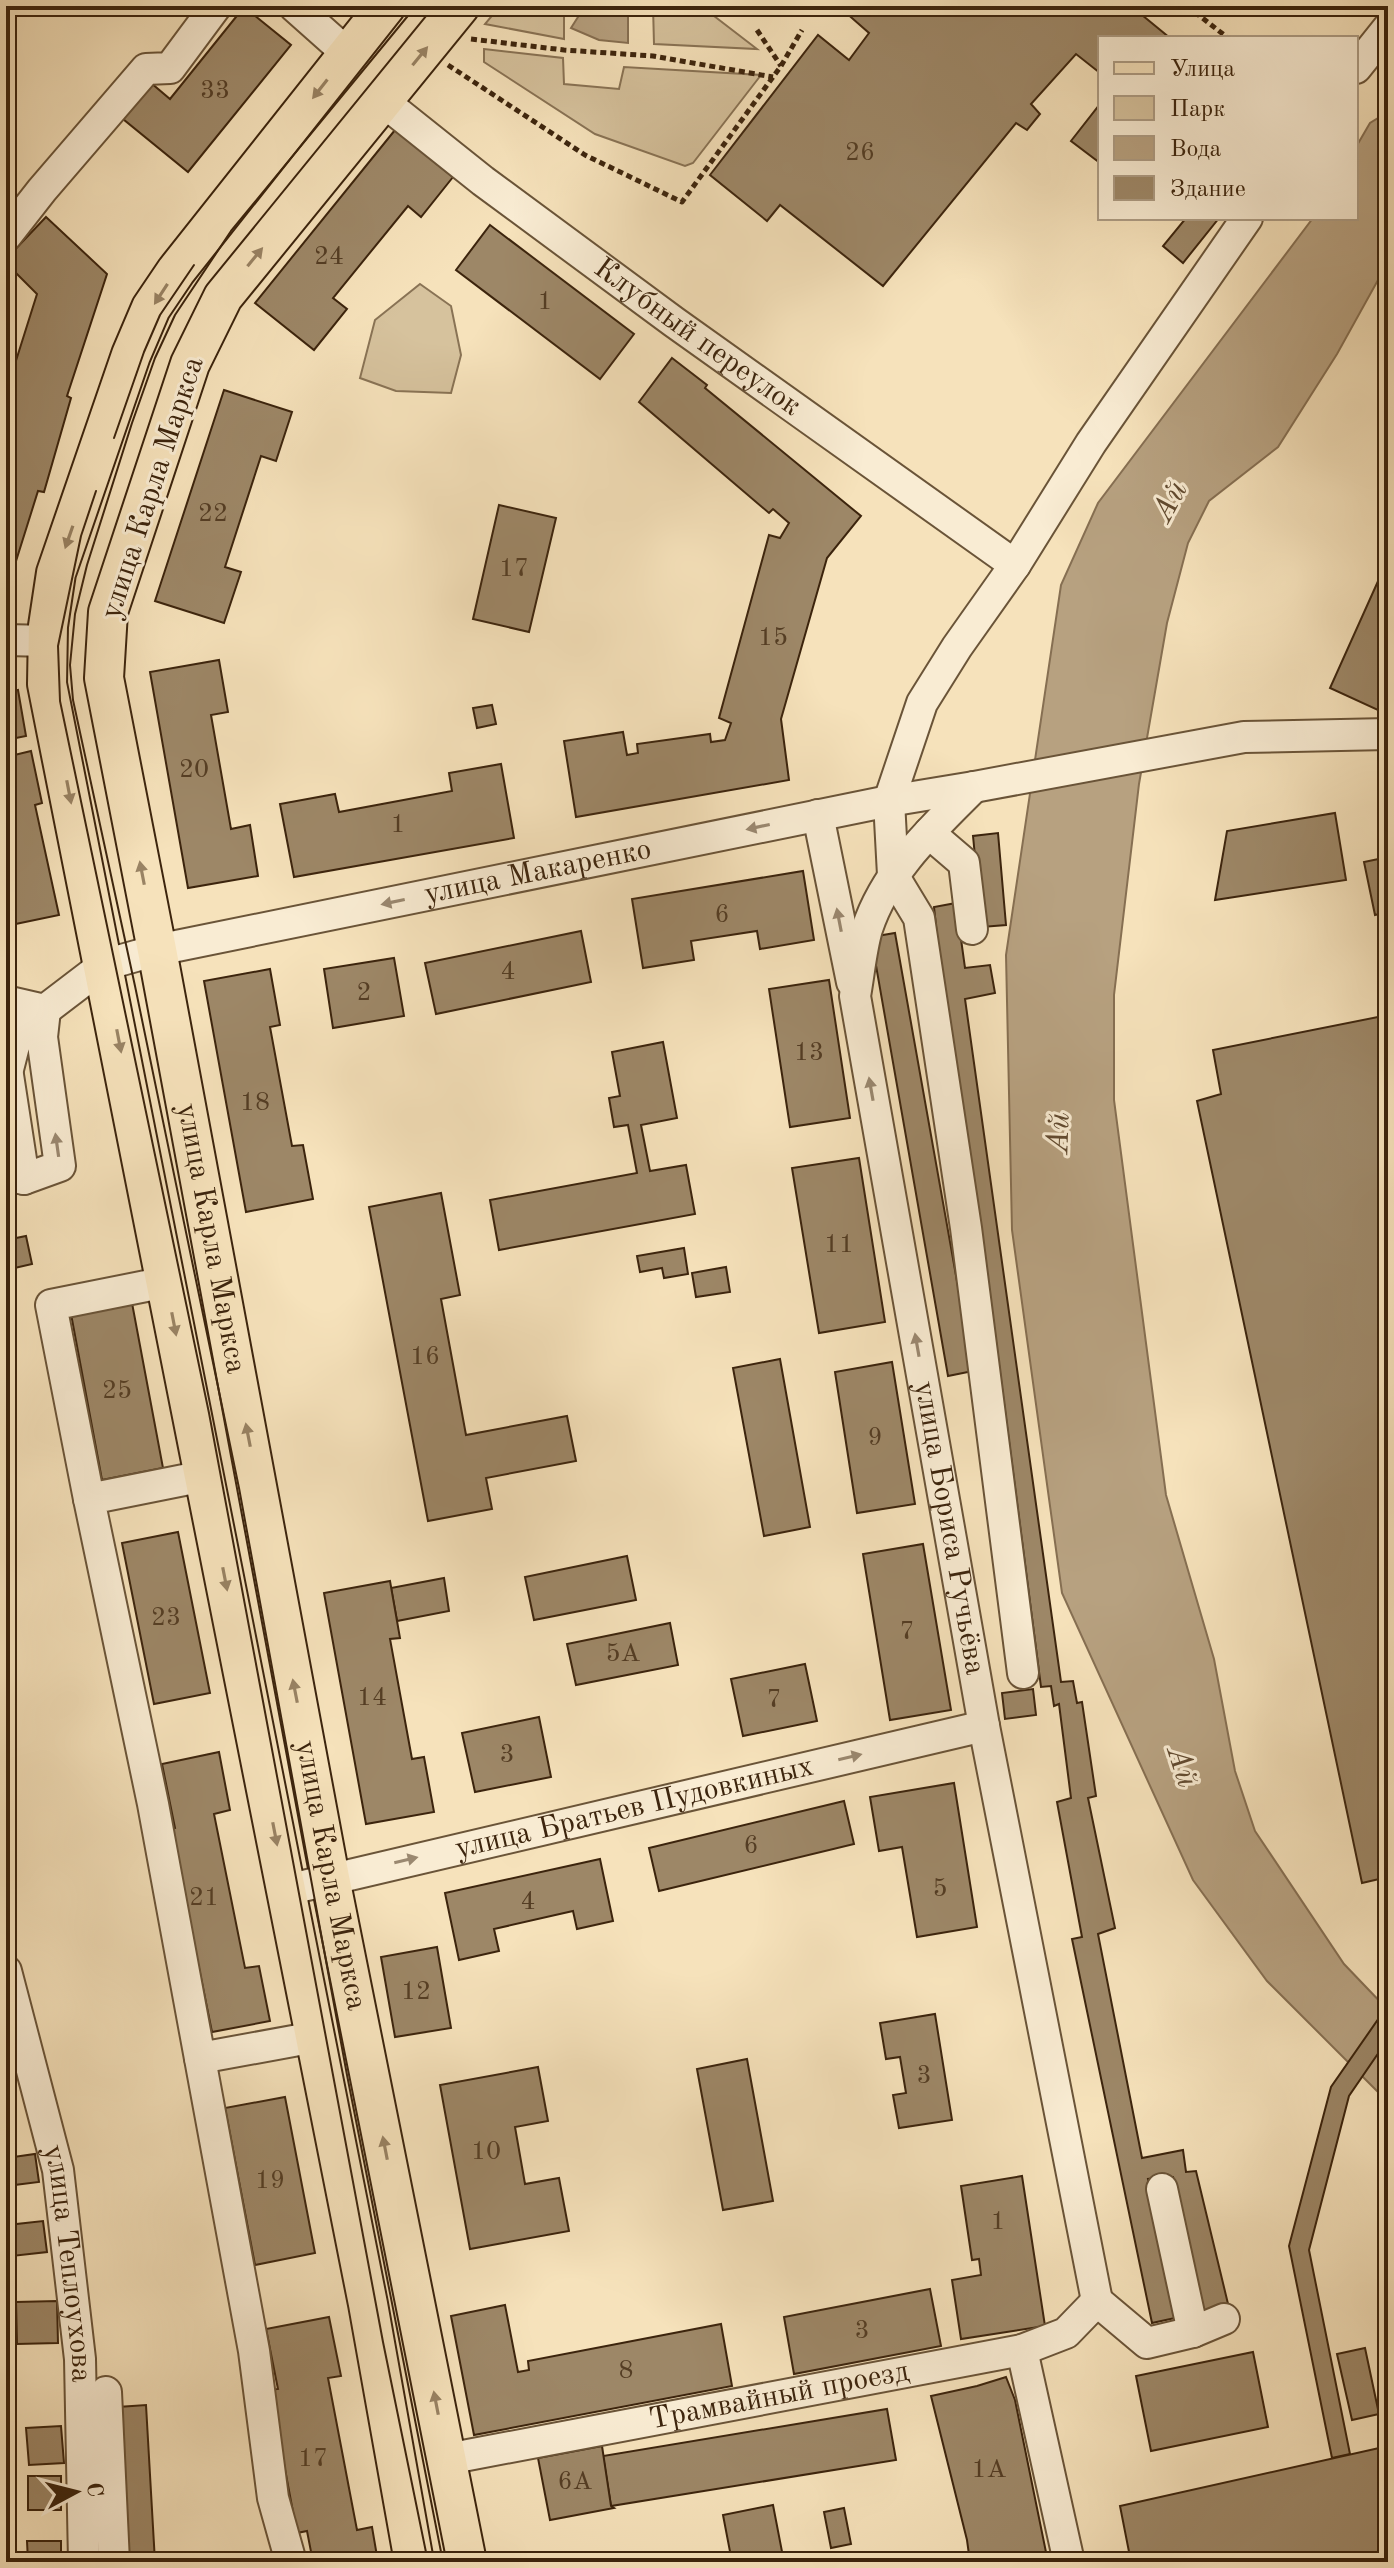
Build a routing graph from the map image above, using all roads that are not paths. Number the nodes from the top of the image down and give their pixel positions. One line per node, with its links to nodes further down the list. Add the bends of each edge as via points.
1 (216, 6): 10 (street, via 170,68 146,69)
2 (294, 6): 6 (street)
3 (386, 6): 6 (main road, улица Карла Маркса)
4 (459, 22): 8 (main road, улица Карла Маркса, one-way to 4)
5 (1388, 28): 7 (street)
6 (348, 54): 13 (main road, улица Карла Маркса, one-way to 13, via 151,308 56,573)
7 (1358, 66)
8 (384, 102): 11 (street, Клубный переулок, via 674,322); 21 (main road, улица Карла Маркса, one-way to 8, via 104,678 108,612 190,364 223,297)
9 (1246, 220): 11 (street, via 1091,443)
10 (6, 236)
11 (1015, 565): 16 (street, via 922,703)
12 (6, 640): 13 (street)
13 (48, 641): 22 (main road, улица Карла Маркса, one-way to 22, via 47,684)
14 (1388, 734): 15 (street, улица Макаренко, via 1244,737)
15 (986, 785): 16 (street, улица Макаренко); 18 (street, улица Бориса Ручьёва)
16 (889, 801): 17 (street, улица Макаренко); 19 (street)
17 (818, 815): 21 (street, улица Макаренко, one-way to 21); 23 (street, one-way to 17)
18 (929, 833): 19 (street, улица Бориса Ручьёва); 20 (street, via 964,863)
19 (893, 875): 23 (street, улица Бориса Ручьёва, via 867,929); 31 (street, via 919,918 966,1228)
20 (972, 929)
21 (157, 950): 22 (street, улица Макаренко); 33 (main road, улица Карла Маркса, one-way to 21)
22 (104, 965): 25 (street); 28 (main road, улица Карла Маркса, one-way to 28)
23 (855, 996): 32 (street, улица Бориса Ручьёва, one-way to 23)
24 (6, 1001): 25 (street)
25 (45, 1010): 26 (street, via 17,1034); 27 (street, one-way to 25, via 60,1166 42,1037)
26 (7, 1076): 27 (street)
27 (15, 1177)
28 (166, 1282): 29 (main road, улица Карла Маркса, one-way to 29); 30 (street, via 51,1305)
29 (204, 1476): 30 (street); 34 (main road, улица Карла Маркса, one-way to 34)
30 (89, 1499): 37 (street)
31 (1023, 1673)
32 (984, 1726): 33 (street, улица Братьев Пудовкиных, one-way to 32); 39 (street, улица Бориса Ручьёва)
33 (330, 1878): 34 (street, улица Братьев Пудовкиных); 44 (main road, улица Карла Маркса, one-way to 33)
34 (286, 1890): 36 (main road, улица Карла Маркса)
35 (6, 1971): 45 (street, улица Теплоухова, via 58,2170 80,2359)
36 (315, 2037): 37 (street); 48 (main road, улица Карла Маркса)
37 (200, 2058): 47 (street, via 254,2351 273,2498)
38 (1162, 2189): 41 (street)
39 (1097, 2301): 41 (street, via 1147,2343); 42 (street, Трамвайный проезд, via 1066,2333)
40 (1224, 2319): 41 (street)
41 (1193, 2332)
42 (1022, 2350): 44 (street, Трамвайный проезд); 50 (street)
43 (106, 2392): 46 (street)
44 (447, 2459): 49 (main road, улица Карла Маркса)
45 (84, 2562)
46 (114, 2562)
47 (291, 2562)
48 (414, 2562)
49 (467, 2562)
50 (1069, 2562)

